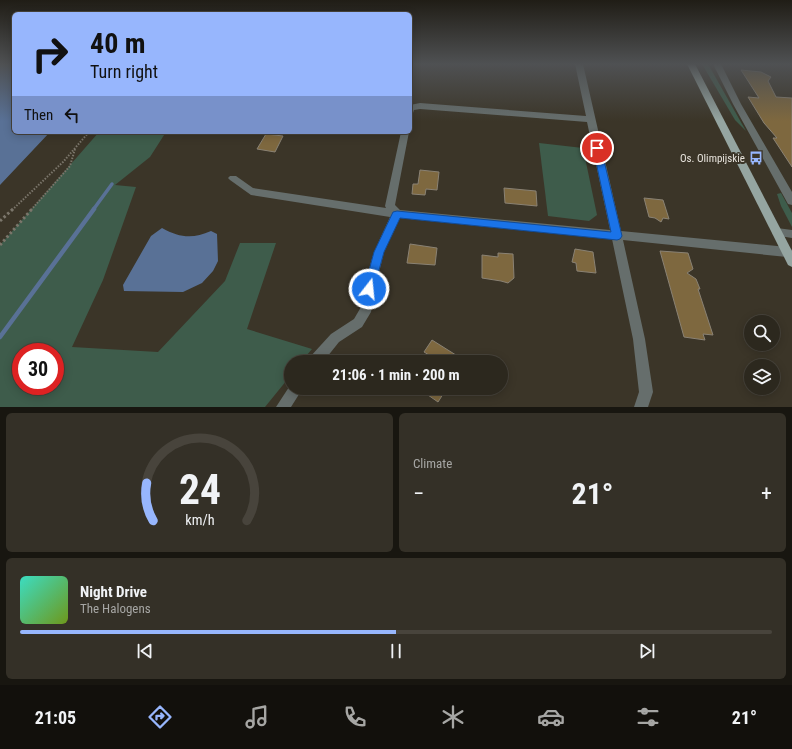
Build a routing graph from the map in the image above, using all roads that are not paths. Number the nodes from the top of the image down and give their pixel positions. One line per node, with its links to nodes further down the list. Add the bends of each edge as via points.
1 (583, 83): 5 (street)
2 (701, 83): 10 (main road)
3 (726, 83): 8 (street)
4 (412, 108): 5 (street, via 420,106)
5 (590, 119): 12 (street)
6 (406, 134): 9 (street, via 390,206)
7 (233, 178): 9 (street, via 251,191)
8 (792, 201)
9 (397, 214): 12 (street); 15 (street, via 379,252 366,308 358,324 335,338)
10 (777, 232): 11 (street); 13 (main road)
11 (792, 234)
12 (617, 236): 13 (street); 18 (street, via 639,339 646,392)
13 (787, 252): 14 (main road)
14 (792, 262)
15 (321, 355)
16 (291, 395): 17 (street)
17 (283, 407)
18 (642, 407)

